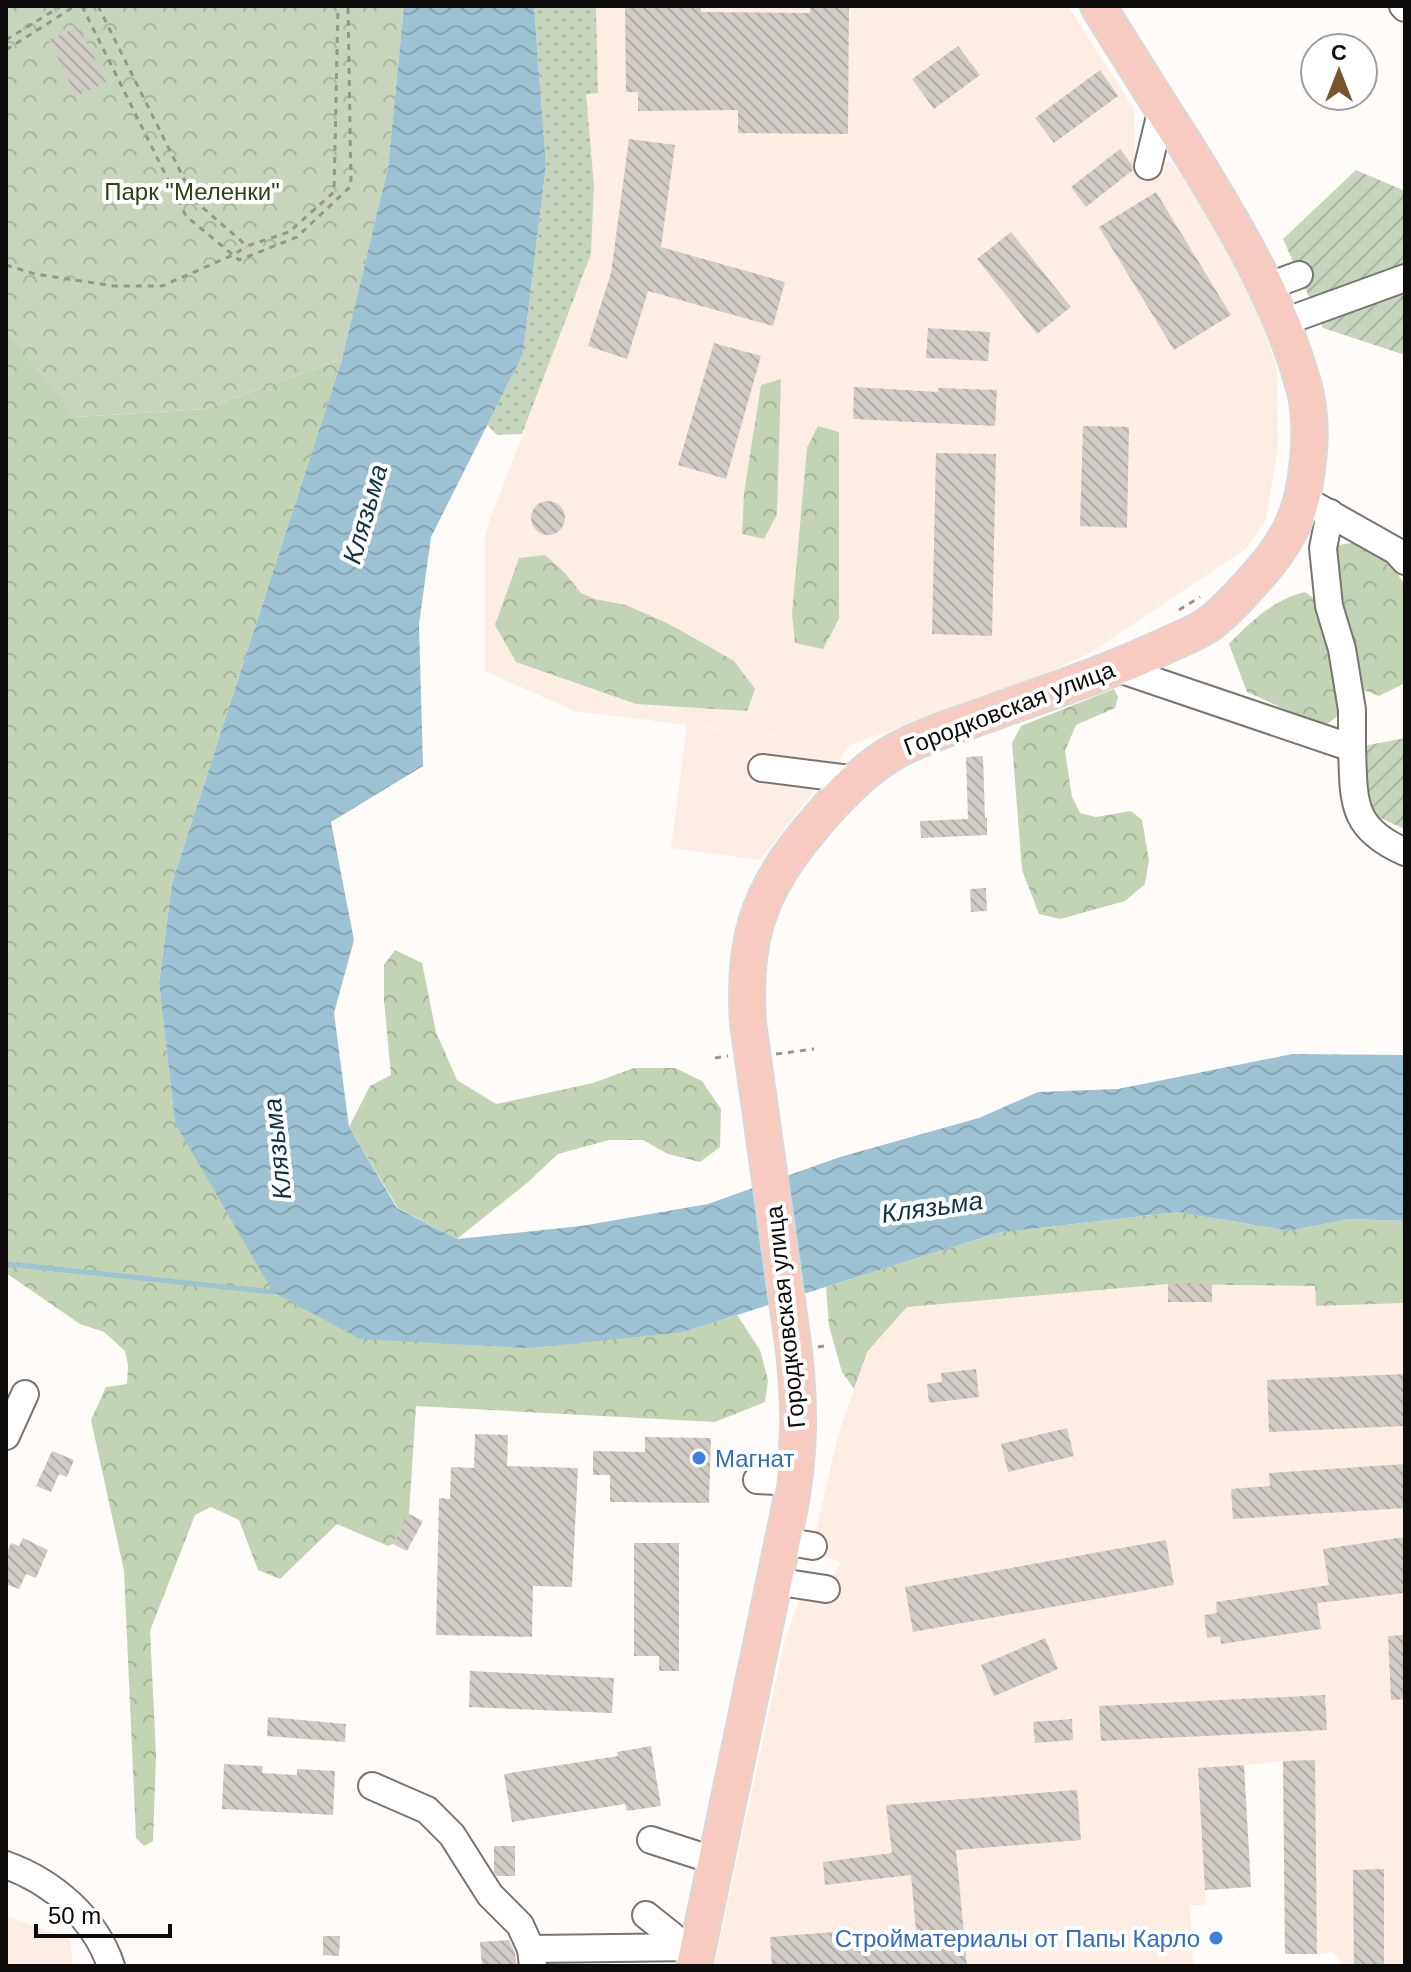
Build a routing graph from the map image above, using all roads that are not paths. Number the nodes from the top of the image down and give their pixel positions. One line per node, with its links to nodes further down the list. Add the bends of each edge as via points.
1 (1098, 6): 2 (main road, Городковская улица)
2 (1162, 108): 3 (street); 6 (main road, Городковская улица)
3 (1148, 166)
4 (1299, 275): 6 (street)
5 (1405, 278): 7 (street)
6 (1266, 287): 7 (main road, Городковская улица)
7 (1281, 323): 8 (main road, Городковская улица, via 1305,389 1308,465)
8 (1316, 507): 9 (street); 10 (main road, Городковская улица, via 1208,625); 11 (street, via 1329,606 1352,710)
9 (1405, 561)
10 (1116, 668): 11 (street); 13 (main road, Городковская улица, via 927,736 878,762)
11 (1352, 748): 14 (street, via 1358,812 1370,831)
12 (762, 768): 13 (street)
13 (858, 780): 18 (main road, Городковская улица, via 816,822 770,887 753,929 746,976 748,1023 764,1055 804,1349)
14 (1405, 852)
15 (25, 1394): 16 (street)
16 (6, 1436)
17 (757, 1480): 18 (street)
18 (794, 1482): 19 (main road, Городковская улица, via 798,1544)
19 (774, 1581): 20 (street); 23 (main road, Городковская улица)
20 (826, 1589)
21 (372, 1786): 27 (street, via 427,1810 452,1835 490,1895 520,1925)
22 (651, 1840): 23 (street)
23 (716, 1861): 26 (main road, Городковская улица)
24 (6, 1865): 28 (street, via 69,1901)
25 (646, 1915): 26 (street)
26 (693, 1953): 27 (street)
27 (532, 1958)
28 (111, 1966)

